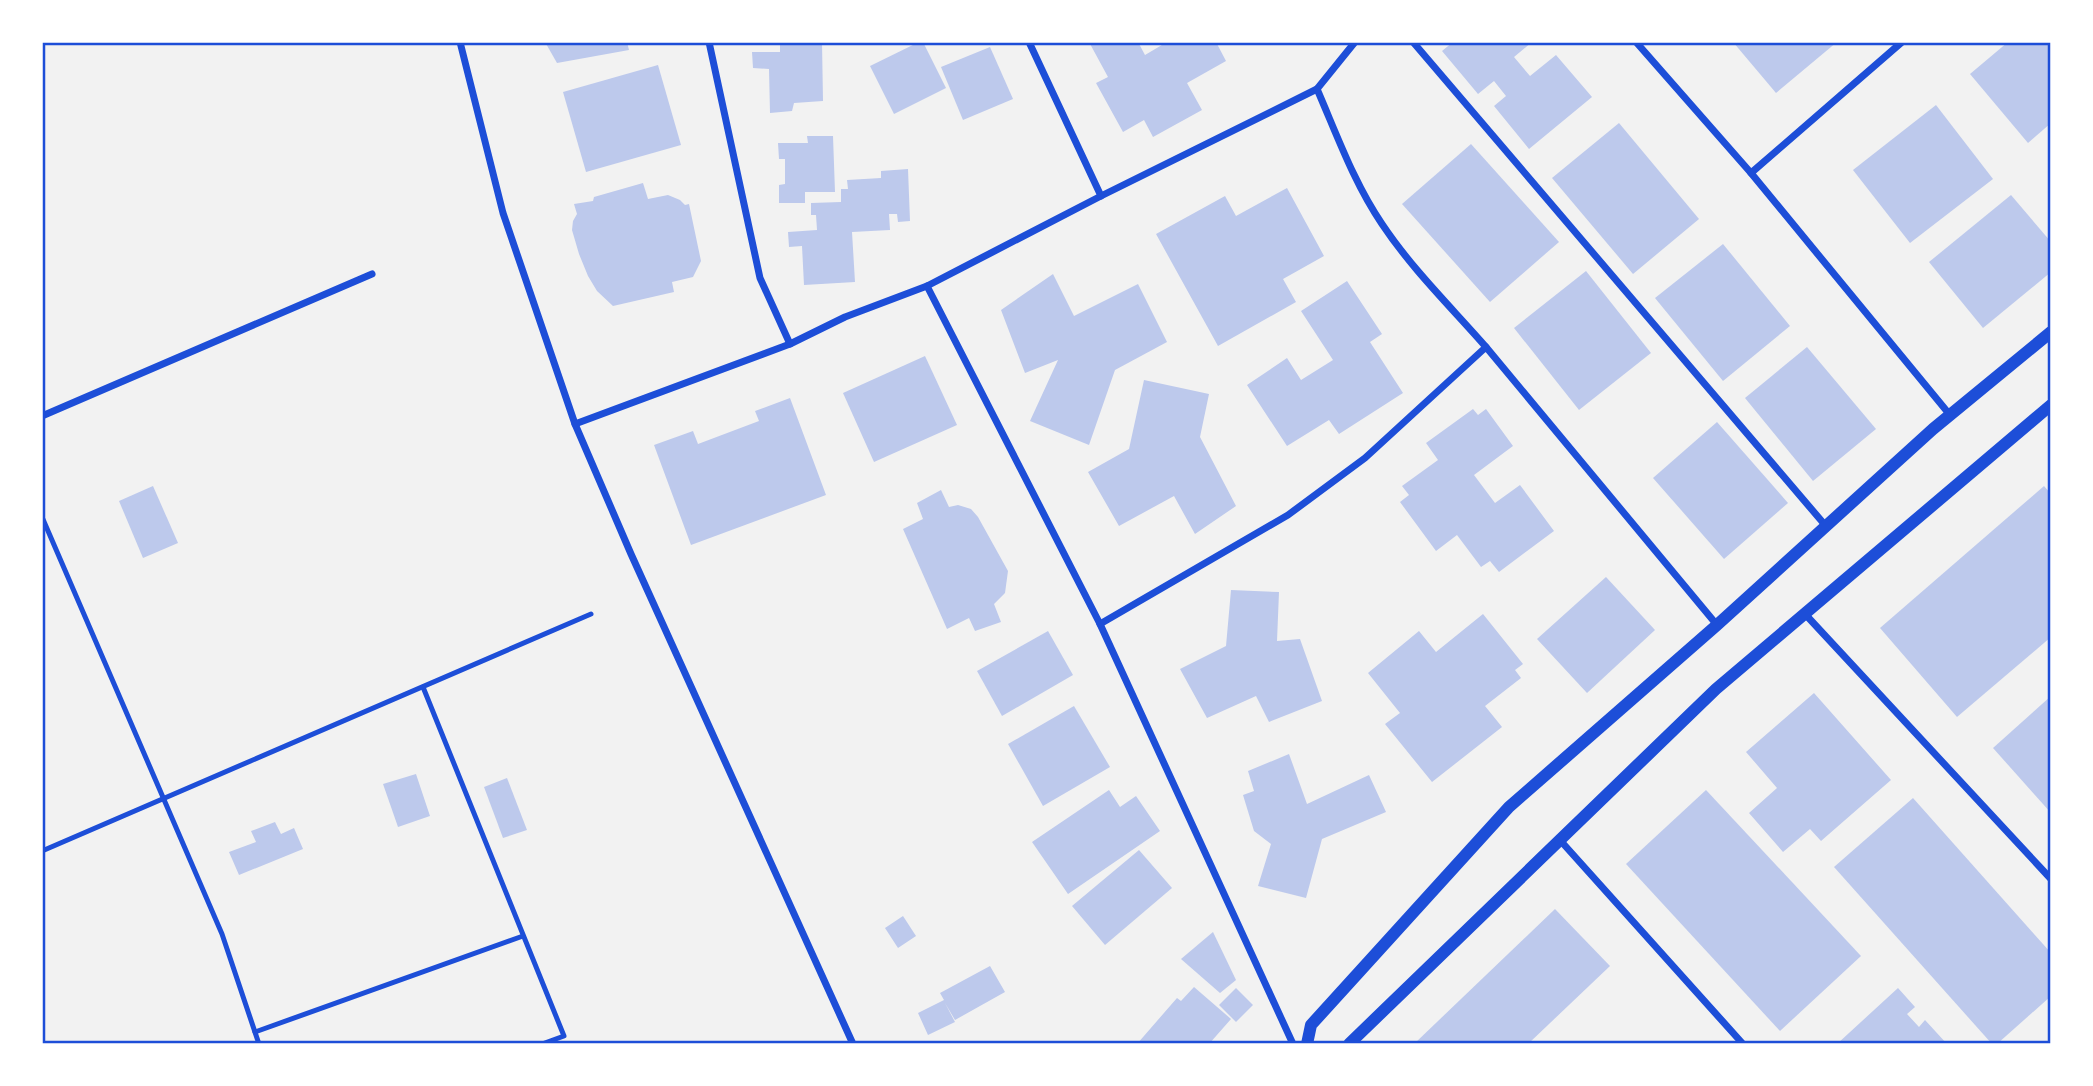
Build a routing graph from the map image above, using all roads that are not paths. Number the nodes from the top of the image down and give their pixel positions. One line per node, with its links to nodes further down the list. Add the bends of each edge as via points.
1 (460, 42): 19 (street, via 503,213)
2 (709, 42): 14 (street, via 760,278)
3 (1030, 42): 10 (street)
4 (1355, 42): 8 (street)
5 (1413, 42): 21 (street)
6 (1636, 42): 9 (street)
7 (1902, 42): 9 (street)
8 (1317, 89): 10 (street); 15 (street, via 1382,224)
9 (1751, 173): 17 (street)
10 (1101, 196): 12 (street)
11 (372, 274): 18 (street)
12 (927, 286): 14 (street); 24 (street)
13 (2051, 331): 17 (street)
14 (790, 344): 19 (street)
15 (1486, 347): 24 (street, via 1366,458 1288,516); 25 (street)
16 (2051, 405): 23 (street)
17 (1950, 415): 21 (street)
18 (42, 416)
19 (575, 424): 35 (street)
20 (42, 517): 27 (lane)
21 (1825, 525): 25 (street)
22 (592, 614): 26 (lane)
23 (1805, 614): 28 (street, via 1716,689); 30 (street)
24 (1100, 624): 36 (street)
25 (1717, 625): 37 (street, via 1509,807 1311,1025)
26 (423, 687): 27 (lane); 31 (lane)
27 (163, 799): 29 (lane); 32 (lane, via 222,934)
28 (1559, 839): 38 (street); 39 (street)
29 (42, 851)
30 (2051, 879)
31 (523, 936): 32 (lane); 34 (lane, via 564,1036)
32 (255, 1032): 33 (lane)
33 (259, 1044)
34 (542, 1044)
35 (853, 1044)
36 (1293, 1044)
37 (1307, 1044)
38 (1349, 1044)
39 (1743, 1044)

